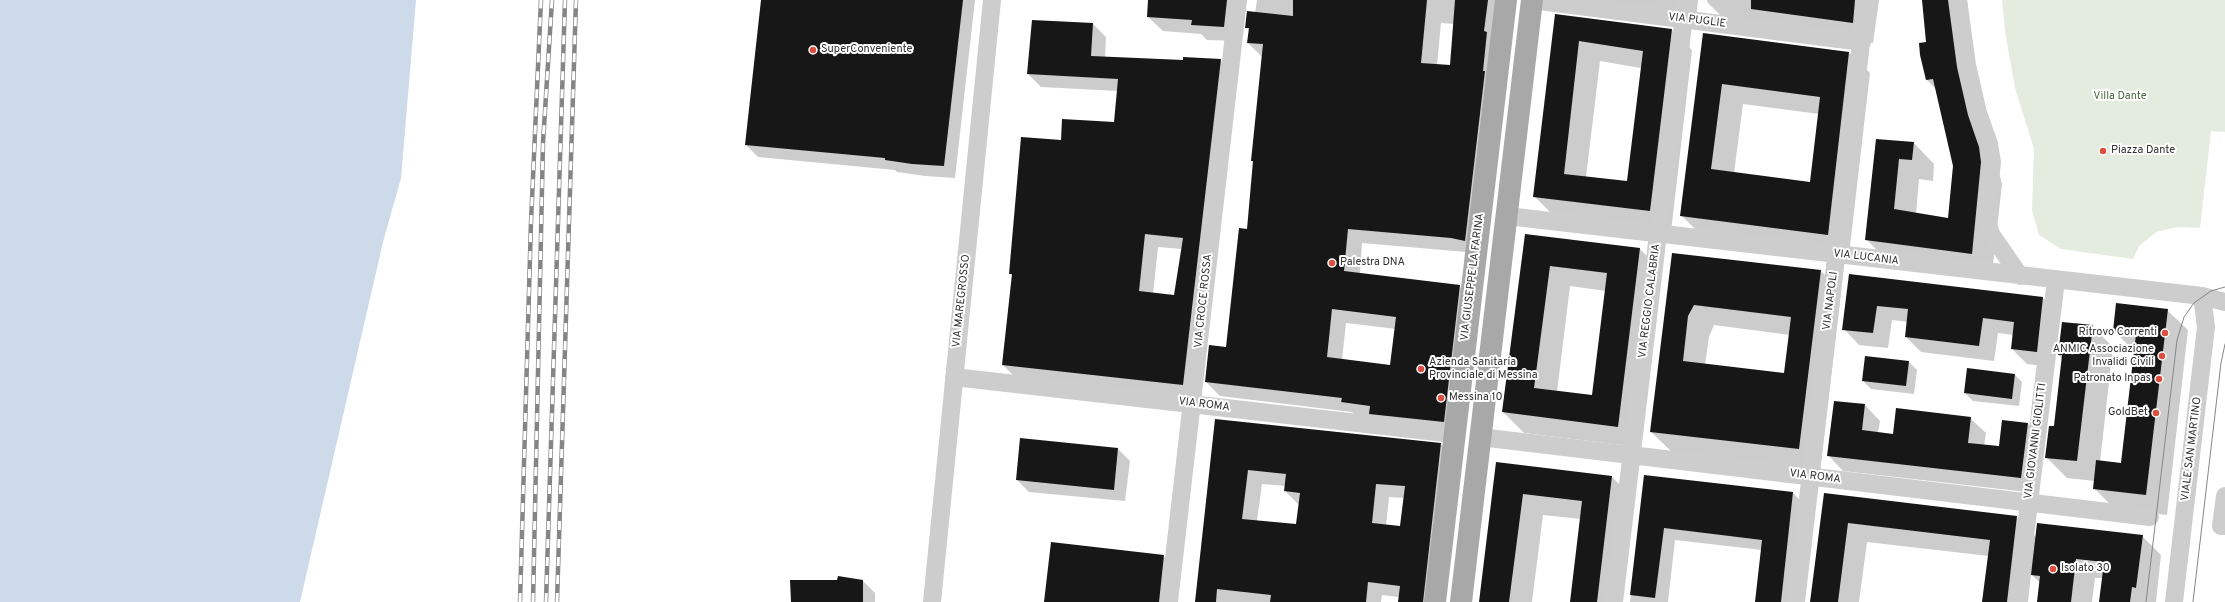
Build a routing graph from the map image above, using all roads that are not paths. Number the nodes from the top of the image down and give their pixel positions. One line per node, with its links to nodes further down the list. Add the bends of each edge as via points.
1 (992, 0): 17 (street, VIA MAREGROSSO)
2 (1238, 0): 18 (street, VIA CROCE ROSSA)
3 (1506, 0): 19 (main road, VIA GIUSEPPE LA FARINA)
4 (1532, 0): 8 (street, VIA PUGLIE); 10 (main road)
5 (1686, 0): 8 (street, VIA REGGIO CALABRIA)
6 (1866, 0): 9 (street, VIA NAPOLI)
7 (1958, 0): 13 (street, via 1971,86 1990,153 1992,173 1986,218 1991,234)
8 (1683, 19): 9 (street, VIA PUGLIE); 11 (street, VIA REGGIO CALABRIA)
9 (1862, 42): 12 (street, VIA NAPOLI)
10 (1506, 216): 11 (street, VIA LUCANIA); 20 (main road)
11 (1658, 234): 12 (street, VIA LUCANIA); 21 (street, VIA REGGIO CALABRIA)
12 (1837, 255): 13 (street, VIA LUCANIA); 22 (street, VIA NAPOLI)
13 (2020, 276): 14 (street, VIA LUCANIA)
14 (2056, 280): 15 (street, VIA LUCANIA); 24 (street, VIA GIOVANNI GIOLITTI)
15 (2202, 296): 16 (street, VIA LUCANIA); 34 (street, VIALE SAN MARTINO, via 2206,327)
16 (2225, 302)
17 (954, 377): 18 (street, VIA ROMA); 27 (street, VIA MAREGROSSO)
18 (1193, 403): 19 (street, VIA ROMA); 28 (street, VIA CROCE ROSSA)
19 (1454, 434): 29 (main road, VIA GIUSEPPE LA FARINA)
20 (1480, 437): 21 (street, VIA ROMA); 30 (main road)
21 (1632, 455): 22 (street, VIA ROMA); 31 (street, VIA REGGIO CALABRIA)
22 (1810, 477): 24 (street, VIA ROMA); 32 (street, VIA NAPOLI)
23 (2225, 496): 26 (street)
24 (2029, 503): 25 (street, VIA ROMA); 33 (street, VIA GIOVANNI GIOLITTI)
25 (2150, 517)
26 (2223, 526)
27 (932, 602)
28 (1169, 602)
29 (1435, 602)
30 (1461, 602)
31 (1614, 602)
32 (1796, 602)
33 (2017, 602)
34 (2174, 602)

